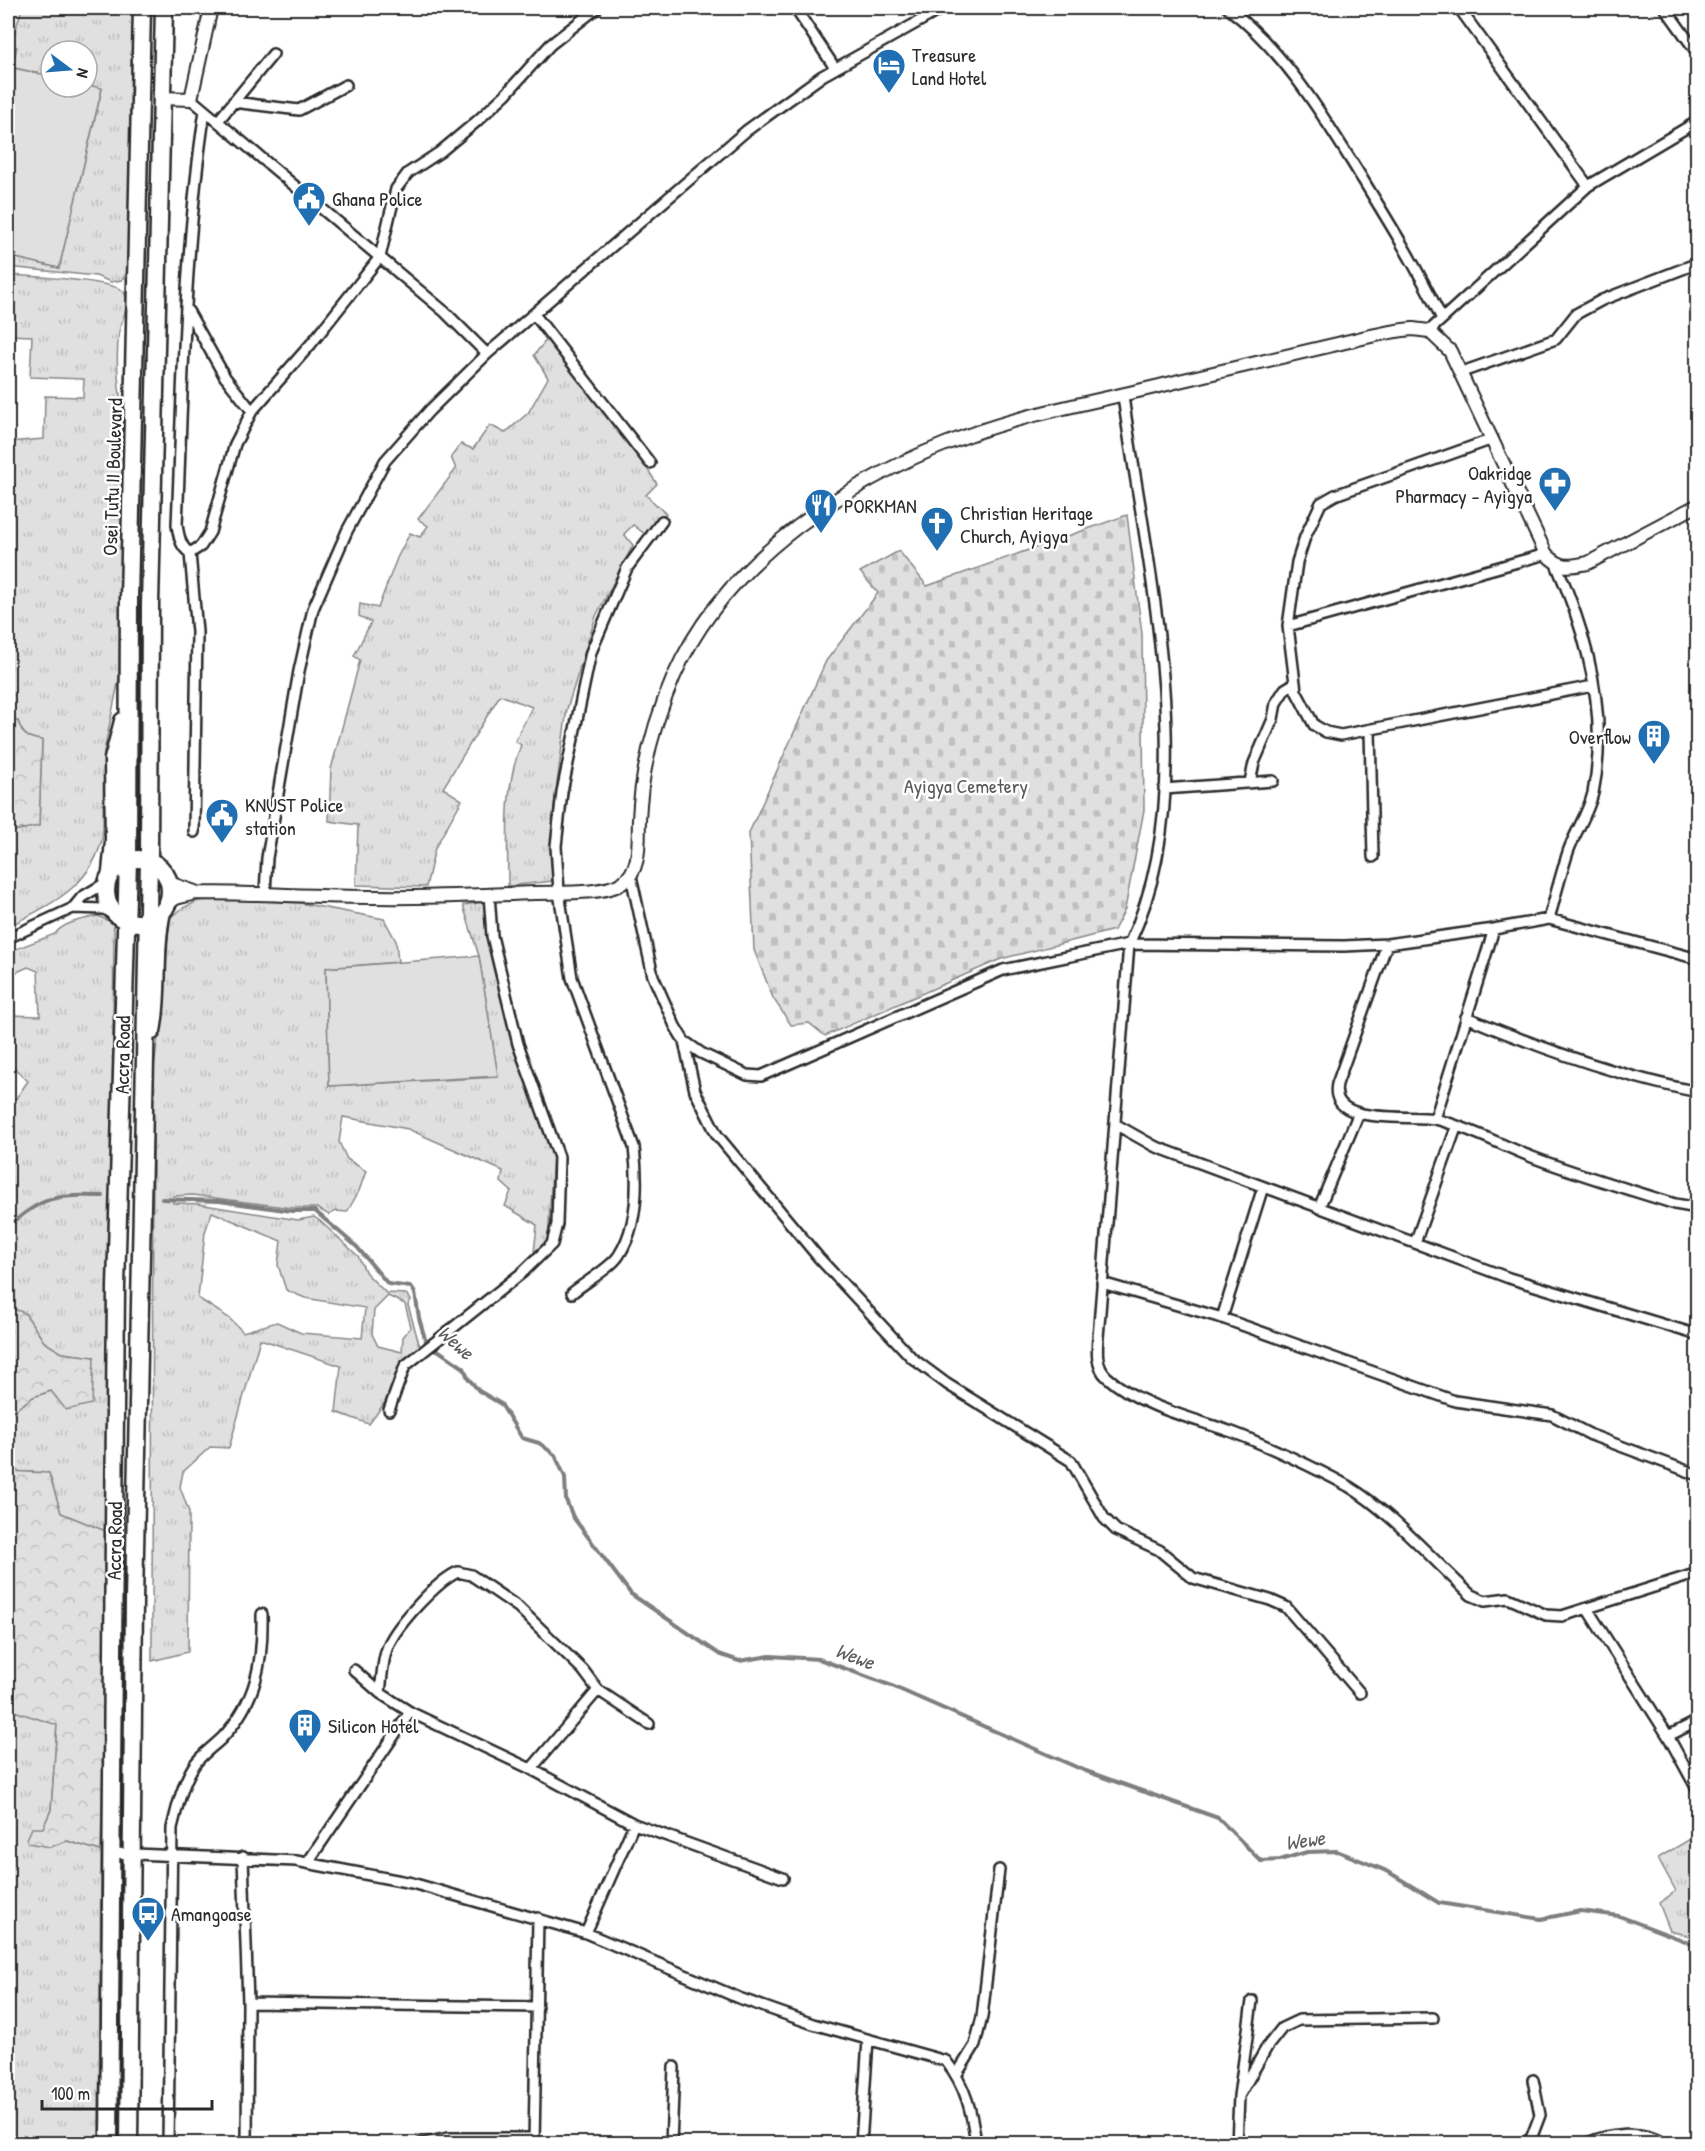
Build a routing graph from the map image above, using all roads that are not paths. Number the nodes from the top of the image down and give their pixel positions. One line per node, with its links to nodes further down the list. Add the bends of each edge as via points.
1 (142, 8): 41 (highway, Osei Tutu II Boulevard)
2 (164, 8): 14 (highway, Osei Tutu II Boulevard)
3 (211, 8): 15 (street)
4 (597, 8): 21 (street, via 550,45 476,122 408,173 396,189)
5 (795, 8): 12 (street)
6 (943, 8): 12 (street)
7 (1230, 8): 25 (street, via 1309,93 1417,266)
8 (1459, 8): 20 (street)
9 (1665, 8): 11 (street)
10 (273, 54): 16 (street)
11 (1698, 54)
12 (836, 68): 24 (street, via 746,131)
13 (346, 85): 16 (street, via 299,110)
14 (161, 98): 15 (street); 49 (highway, Osei Tutu II Boulevard, via 150,593)
15 (192, 99): 17 (street)
16 (233, 102): 18 (street)
17 (206, 111): 18 (street); 23 (street, via 195,173)
18 (218, 121): 21 (street)
19 (1698, 122): 20 (street)
20 (1588, 186): 25 (street)
21 (380, 257): 27 (street); 30 (street)
22 (1698, 263): 28 (street, via 1602,300 1576,314 1556,339)
23 (188, 311): 30 (street, via 225,377); 35 (street, via 177,525 180,540)
24 (534, 314): 27 (street); 32 (street)
25 (1442, 317): 26 (street)
26 (1429, 331): 28 (street, via 1450,351); 29 (street, via 1400,330)
27 (487, 354): 53 (street, via 385,461 313,609 267,858)
28 (1461, 372): 31 (street)
29 (1123, 396): 45 (street, via 1160,635 1167,756); 50 (street, via 1001,425 940,446 865,483 802,524 766,554 715,608 675,674 646,758 637,859)
30 (252, 411): 35 (street, via 231,455 210,532 201,546)
31 (1493, 439): 36 (street); 38 (street, via 1321,503 1297,562)
32 (650, 463)
33 (1698, 505): 37 (street, via 1588,563 1570,567)
34 (662, 521): 54 (street, via 627,568 591,652 562,792 556,846)
35 (190, 553): 46 (street, via 197,632)
36 (1546, 554): 37 (street); 38 (street)
37 (1556, 564): 40 (street, via 1575,608)
38 (1288, 626): 39 (street)
39 (1295, 683): 42 (street, via 1314,725 1341,735); 44 (street, via 1285,689 1276,703)
40 (1593, 686): 42 (street); 60 (street, via 1598,736 1592,794)
41 (129, 697): 48 (highway, Osei Tutu II Boulevard); 51 (highway, via 113,759 114,841)
42 (1370, 730): 47 (street)
43 (1273, 780): 44 (street)
44 (1250, 782): 45 (street)
45 (1164, 789): 65 (street, via 1143,914)
46 (194, 832)
47 (1373, 857)
48 (128, 860): 49 (highway); 51 (highway); 59 (highway, Osei Tutu II Boulevard)
49 (149, 860): 52 (highway, via 165,873); 61 (highway, Osei Tutu II Boulevard)
50 (631, 876): 54 (street, via 609,888); 70 (street, via 653,976)
51 (109, 877): 57 (street); 59 (highway, via 106,898)
52 (169, 883): 55 (street); 58 (highway)
53 (265, 892): 55 (street); 56 (street, via 376,897)
54 (559, 892): 56 (street); 82 (street, via 572,978 634,1147 637,1174 632,1221 619,1256)
55 (196, 893): 58 (street, via 176,898)
56 (489, 894): 85 (street, via 492,936 518,1044 559,1157 557,1224 552,1244 523,1272 405,1366)
57 (73, 908): 59 (street, via 103,909); 63 (street)
58 (164, 908): 61 (highway); 71 (highway, via 158,931 157,1007)
59 (120, 917): 61 (highway); 67 (highway, Osei Tutu II Boulevard)
60 (1548, 919): 62 (street); 68 (street)
61 (146, 922): 64 (highway, Osei Tutu II Boulevard)
62 (1494, 929): 66 (street); 69 (street)
63 (8, 936)
64 (145, 939): 71 (highway, Accra Road)
65 (1129, 944): 66 (street); 70 (street, via 1003,969 760,1076 736,1070); 75 (street)
66 (1387, 944): 73 (street, via 1335,1094 1338,1101)
67 (124, 948): 101 (highway, Accra Road, via 116,1298)
68 (1698, 959)
69 (1466, 1017): 72 (street, via 1558,1052); 74 (street)
70 (684, 1041): 93 (street, via 695,1091 717,1135 819,1258 912,1358 1071,1461 1104,1518 1116,1530 1159,1550 1193,1578 1286,1607)
71 (143, 1073): 102 (highway, Accra Road)
72 (1698, 1092)
73 (1358, 1115): 74 (street); 78 (street)
74 (1435, 1119): 76 (street)
75 (1115, 1124): 77 (street, via 1154,1146); 81 (street)
76 (1456, 1128): 79 (street, via 1535,1158); 80 (street)
77 (1263, 1187): 78 (street); 83 (street)
78 (1319, 1208): 80 (street)
79 (1698, 1208)
80 (1415, 1243): 84 (street, via 1509,1278)
81 (1102, 1283): 83 (street); 88 (street, via 1097,1359 1105,1375 1122,1389 1238,1434 1347,1486 1371,1502 1471,1595 1485,1601 1508,1599 1546,1615)
82 (572, 1293)
83 (1222, 1318): 86 (street, via 1455,1401 1552,1416 1591,1435)
84 (1698, 1335)
85 (389, 1410)
86 (1698, 1475)
87 (1698, 1573): 88 (street)
88 (1588, 1610): 97 (street)
89 (262, 1614): 103 (street, via 259,1677 229,1729 192,1768 172,1828)
90 (354, 1670): 92 (street)
91 (598, 1690): 92 (street, via 583,1670 518,1607 471,1575 458,1572 435,1589 395,1633 386,1649); 96 (street); 98 (street)
92 (380, 1693): 94 (street)
93 (1360, 1693)
94 (410, 1712): 98 (street); 105 (street)
95 (1698, 1721): 97 (street)
96 (649, 1724)
97 (1668, 1736): 99 (street)
98 (531, 1769): 100 (street)
99 (1698, 1791)
100 (634, 1824): 107 (street); 109 (street)
101 (112, 1853): 102 (street); 120 (highway, Accra Road)
102 (133, 1853): 103 (street); 121 (highway, Accra Road)
103 (174, 1855): 104 (street); 122 (street)
104 (243, 1857): 105 (street); 111 (street)
105 (308, 1862): 108 (street, via 412,1883)
106 (999, 1870): 116 (street, via 982,2017 975,2045)
107 (783, 1878)
108 (538, 1918): 109 (street); 112 (street)
109 (586, 1933): 114 (street, via 739,1998)
110 (1252, 2001): 118 (street)
111 (248, 2003): 112 (street); 123 (street)
112 (537, 2007): 119 (street)
113 (1433, 2018): 118 (street, via 1299,2020 1282,2028 1267,2047)
114 (868, 2040): 116 (street, via 946,2061); 126 (street)
115 (674, 2067): 125 (street)
116 (957, 2074): 127 (street, via 973,2113)
117 (1533, 2080): 129 (street, via 1540,2115)
118 (1239, 2096): 128 (street)
119 (534, 2140): 124 (street, via 448,2138)
120 (109, 2144)
121 (129, 2144)
122 (168, 2144)
123 (247, 2144)
124 (420, 2144)
125 (671, 2144)
126 (861, 2144)
127 (976, 2144)
128 (1237, 2144)
129 (1529, 2144)
130 (1585, 2144): 131 (street, via 1622,2134 1656,2138)
131 (1665, 2144)

